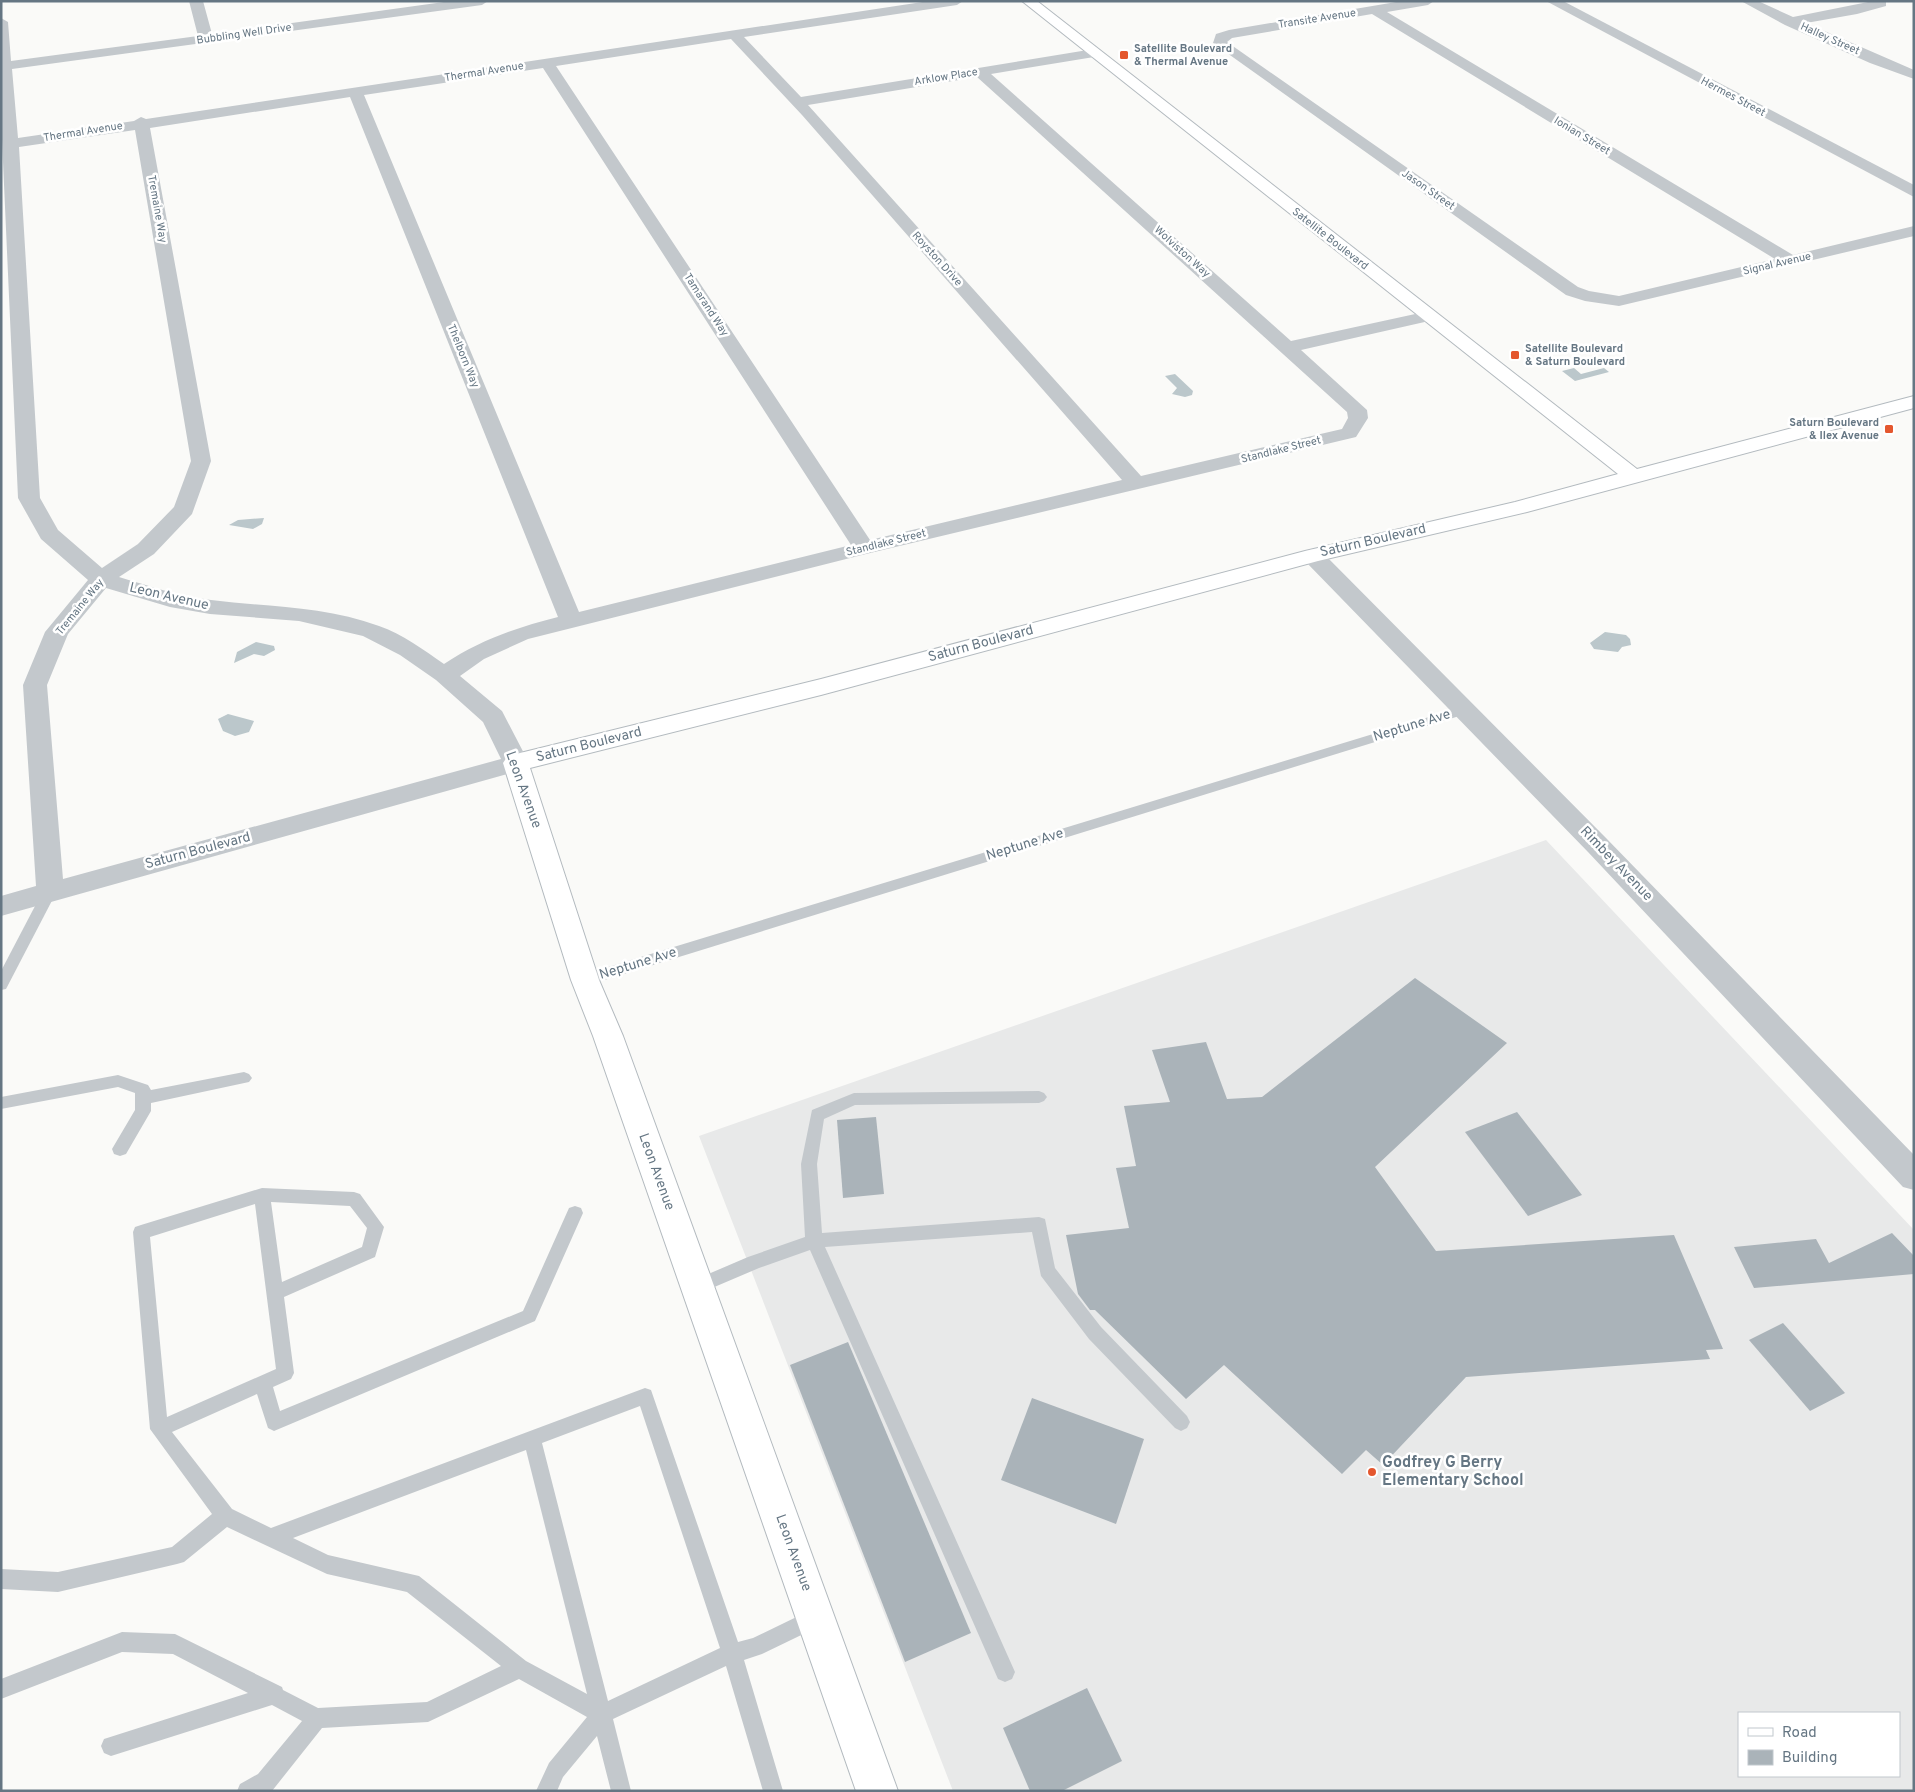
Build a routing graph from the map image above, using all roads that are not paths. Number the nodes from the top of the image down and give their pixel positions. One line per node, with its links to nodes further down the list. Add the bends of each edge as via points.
1 (196, 1): 13 (street)
2 (482, 1): 13 (street, Bubbling Well Drive)
3 (957, 1): 12 (street, Thermal Avenue)
4 (1028, 1): 15 (street, Satellite Boulevard)
5 (1428, 1): 9 (street, Transite Avenue)
6 (1552, 1): 24 (street, Hermes Street)
7 (1748, 1): 11 (street, Halley Street)
8 (1881, 3): 11 (street)
9 (1374, 10): 14 (street, Transite Avenue, via 1229,34 1221,37 1220,43); 26 (street, Ionian Street)
10 (1, 22): 17 (street, Leon Avenue)
11 (1790, 22): 19 (street, Halley Street)
12 (735, 36): 16 (street, Thermal Avenue); 21 (street, Royston Drive)
13 (206, 39): 17 (street, Bubbling Well Drive)
14 (1226, 48): 27 (street, Jason Street, via 1572,291 1619,301)
15 (1094, 53): 18 (street, Arklow Place); 28 (street, Satellite Boulevard)
16 (547, 63): 20 (street, Thermal Avenue); 34 (street, Tamarand Way)
17 (6, 66): 23 (street, Leon Avenue)
18 (980, 72): 21 (street, Arklow Place); 29 (street, Wolviston Way)
19 (1914, 75)
20 (355, 92): 22 (street, Thermal Avenue); 37 (street, Thelborn Way)
21 (798, 102): 33 (street, Royston Drive)
22 (141, 122): 23 (street, Thermal Avenue); 36 (street, Tremaine Way, via 201,461 184,509 146,549)
23 (11, 144): 36 (street, Leon Avenue, via 11,232 29,498 49,534)
24 (1914, 192)
25 (1914, 232): 26 (street, Signal Avenue)
26 (1791, 260): 27 (street, Signal Avenue)
27 (1640, 295)
28 (1429, 316): 29 (street); 32 (street, Satellite Boulevard)
29 (1288, 347): 31 (street, Wolviston Way, via 1357,410 1358,418 1349,433)
30 (1914, 402): 32 (street, Saturn Boulevard)
31 (1339, 436): 33 (street, Standlake Street)
32 (1632, 476): 35 (street, Saturn Boulevard, via 1519,507)
33 (1136, 483): 34 (street, Standlake Street)
34 (864, 548): 37 (street, Standlake Street)
35 (1313, 556): 39 (street, Rimbey Avenue); 40 (street, Saturn Boulevard, via 821,687)
36 (101, 579): 38 (street, Leon Avenue, via 178,601 210,607 299,614 371,631 408,650); 41 (street, Tremaine Way, via 57,632 35,685)
37 (571, 621): 38 (street, Standlake Street, via 520,634 476,654)
38 (444, 675): 40 (street, Leon Avenue, via 493,717)
39 (1465, 710): 43 (lane, Neptune Ave); 50 (street, Rimbey Avenue)
40 (516, 763): 41 (street, Saturn Boulevard); 43 (street, Leon Avenue)
41 (50, 891): 42 (street, Saturn Boulevard); 44 (lane)
42 (1, 906)
43 (585, 980): 54 (street, Leon Avenue)
44 (1, 985)
45 (244, 1078): 47 (lane)
46 (1039, 1097): 53 (lane, via 854,1099 817,1115 809,1164)
47 (143, 1098): 48 (lane, via 142,1089 118,1081); 49 (lane, via 143,1111)
48 (1, 1103)
49 (120, 1149)
50 (1914, 1177)
51 (262, 1196): 55 (lane); 55 (lane, via 354,1199 376,1227 369,1252); 58 (lane, via 141,1232)
52 (575, 1213): 56 (lane, via 530,1316 274,1422)
53 (814, 1241): 54 (lane); 57 (lane, via 1039,1224 1047,1270 1096,1333); 66 (lane)
54 (698, 1286): 63 (street, Leon Avenue)
55 (275, 1293): 56 (lane, via 284,1373)
56 (263, 1382): 58 (lane)
57 (1181, 1422)
58 (158, 1429): 60 (lane)
59 (532, 1438): 61 (lane); 64 (lane, via 645,1396); 69 (lane)
60 (225, 1516): 61 (lane); 62 (lane, via 177,1554 58,1582)
61 (271, 1537): 65 (lane, via 327,1564 412,1582)
62 (1, 1580)
63 (816, 1618): 64 (lane, via 755,1647); 78 (street, Leon Avenue)
64 (732, 1653): 69 (lane); 77 (lane)
65 (519, 1668): 69 (lane); 70 (lane, via 428,1712)
66 (1005, 1672)
67 (1, 1689): 68 (lane, via 122,1642 175,1644)
68 (275, 1694): 70 (lane); 71 (lane)
69 (602, 1714): 72 (lane); 76 (lane)
70 (317, 1718): 73 (lane)
71 (111, 1746)
72 (556, 1770): 74 (lane); 75 (lane)
73 (258, 1788)
74 (546, 1791)
75 (555, 1791)
76 (621, 1791)
77 (774, 1791)
78 (877, 1791)

